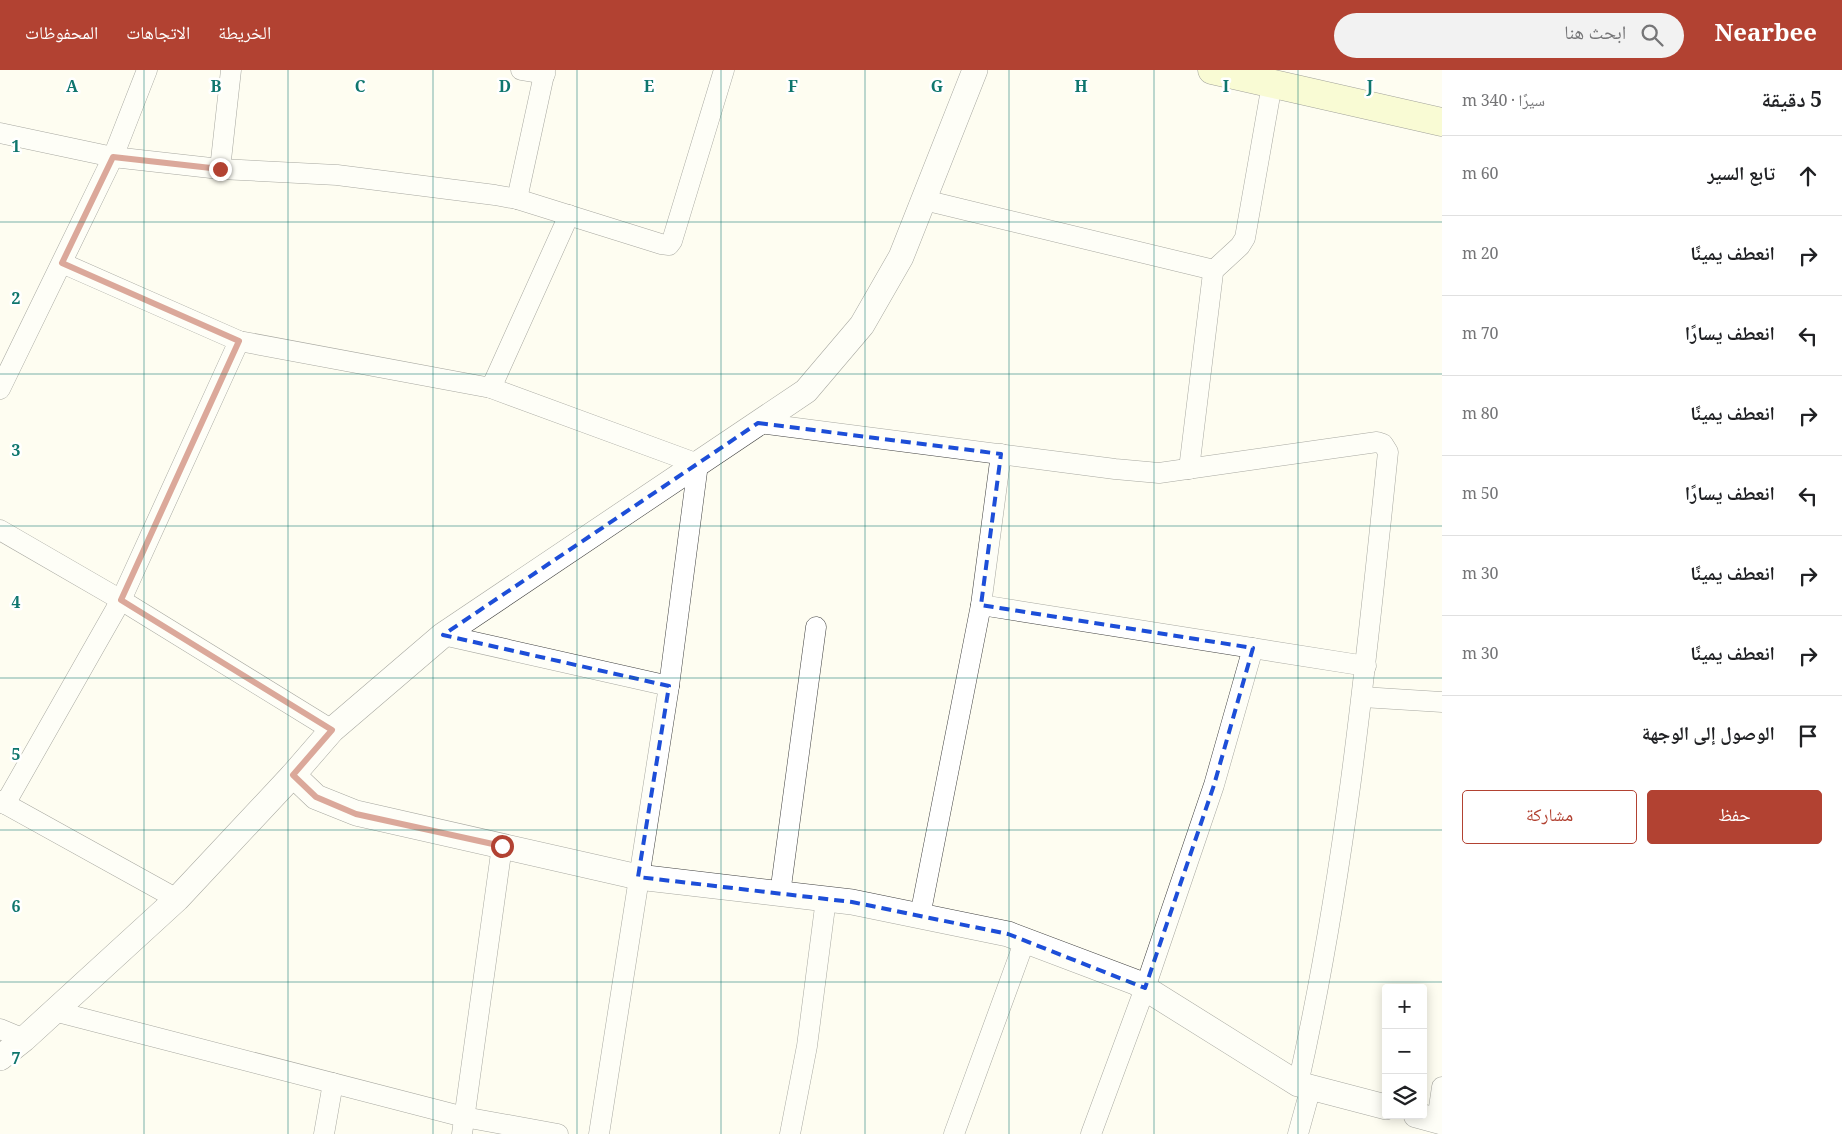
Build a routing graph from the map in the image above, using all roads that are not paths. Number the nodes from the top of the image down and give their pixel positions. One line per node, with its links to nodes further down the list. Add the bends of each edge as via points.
1 (147, 70): 11 (street)
2 (231, 70): 12 (street)
3 (521, 70): 7 (street)
4 (724, 70): 15 (street, via 669,245)
5 (975, 70): 14 (street)
6 (1212, 70): 8 (main road)
7 (545, 72): 13 (street)
8 (1272, 84): 9 (main road); 17 (street, via 1245,238)
9 (1442, 122)
10 (0, 133): 11 (street)
11 (113, 157): 12 (street); 16 (street)
12 (220, 169): 13 (street, via 337,175)
13 (517, 199): 15 (street)
14 (924, 200): 17 (street); 21 (street, via 901,257 862,325 806,391)
15 (569, 215): 19 (street)
16 (62, 263): 18 (street); 20 (street)
17 (1214, 270): 24 (street)
18 (239, 341): 19 (street); 26 (street)
19 (491, 388): 23 (street)
20 (0, 389)
21 (758, 423): 22 (street); 23 (street)
22 (1001, 454): 24 (street, via 1159,473); 27 (street)
23 (698, 464): 29 (street); 32 (street)
24 (1188, 468): 31 (street, via 1377,442 1383,444 1388,452)
25 (0, 530): 26 (street)
26 (121, 600): 35 (street); 37 (street)
27 (980, 605): 30 (street); 43 (street)
28 (816, 628): 40 (street)
29 (444, 635): 32 (street); 35 (street)
30 (1253, 648): 31 (street); 45 (street, via 1214,785)
31 (1366, 666): 33 (street)
32 (669, 686): 39 (street)
33 (1362, 697): 34 (street); 51 (street)
34 (1442, 702)
35 (332, 730): 36 (street)
36 (293, 775): 38 (street, via 316,797 356,814); 41 (street)
37 (2, 803): 41 (street)
38 (502, 846): 39 (street); 55 (street)
39 (638, 877): 40 (street); 58 (street)
40 (780, 894): 42 (street)
41 (176, 898): 46 (street)
42 (826, 899): 43 (street); 59 (street, via 807,1046)
43 (920, 916): 44 (street)
44 (1025, 940): 45 (street); 60 (street)
45 (1145, 988): 51 (street); 61 (street)
46 (54, 1011): 48 (street); 50 (street)
47 (0, 1029): 48 (street)
48 (24, 1039): 49 (street)
49 (0, 1058)
50 (333, 1083): 55 (street); 56 (street)
51 (1305, 1086): 53 (street); 62 (street)
52 (1442, 1087): 54 (street)
53 (1382, 1106)
54 (1432, 1119)
55 (463, 1125): 57 (street)
56 (324, 1134)
57 (558, 1134)
58 (599, 1134)
59 (790, 1134)
60 (954, 1134)
61 (1091, 1134)
62 (1298, 1134)

